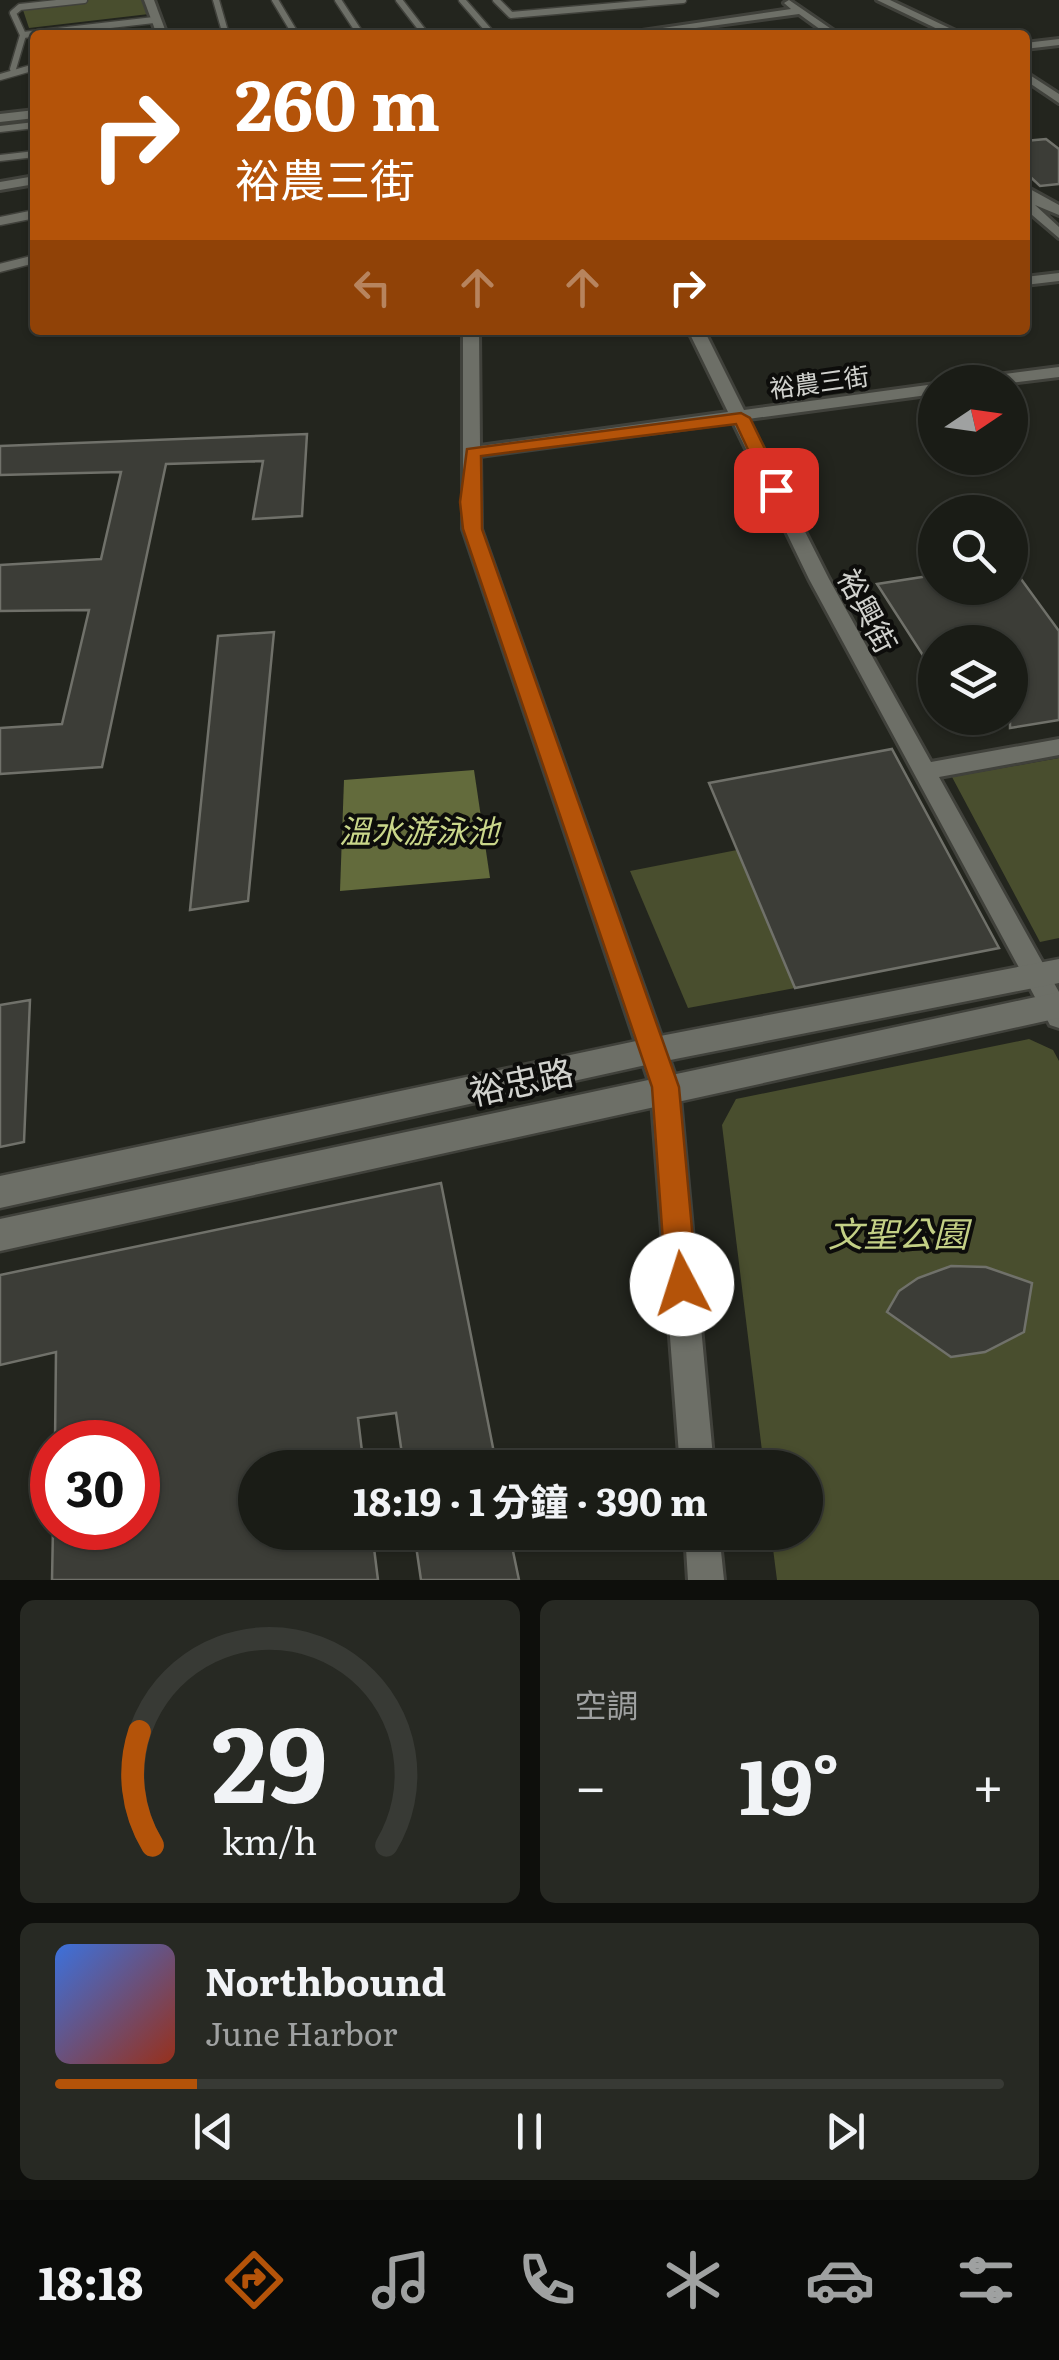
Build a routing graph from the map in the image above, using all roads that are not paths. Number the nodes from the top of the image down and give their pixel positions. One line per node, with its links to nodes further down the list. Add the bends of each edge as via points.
1 (84, 0): 14 (lane, via 20,6)
2 (148, 0): 16 (street)
3 (216, 0): 19 (lane)
4 (275, 0): 20 (lane)
5 (338, 0): 21 (lane)
6 (399, 0): 22 (lane)
7 (462, 0): 23 (lane)
8 (496, 0): 12 (lane, via 511,16)
9 (683, 0): 12 (lane)
10 (784, 0): 13 (street)
11 (882, 0): 26 (street)
12 (654, 1)
13 (801, 10): 24 (street); 25 (street)
14 (13, 13): 15 (lane); 28 (lane)
15 (0, 15)
16 (154, 20): 17 (lane); 18 (street)
17 (67, 30)
18 (159, 30)
19 (225, 30)
20 (293, 30)
21 (358, 30)
22 (420, 30)
23 (489, 30)
24 (656, 30)
25 (828, 30)
26 (948, 30)
27 (30, 34): 28 (lane)
28 (23, 35): 32 (lane)
29 (1055, 45): 30 (street)
30 (1030, 46)
31 (30, 67): 32 (lane)
32 (13, 69): 33 (lane)
33 (0, 77)
34 (1030, 79): 35 (street)
35 (1059, 100)
36 (30, 115): 37 (street)
37 (0, 118)
38 (30, 126): 39 (lane)
39 (0, 129)
40 (30, 155): 41 (lane)
41 (0, 158)
42 (30, 181): 43 (street)
43 (0, 186)
44 (1040, 202): 47 (street)
45 (30, 215): 46 (lane)
46 (0, 221)
47 (1059, 234)
48 (30, 261): 49 (lane)
49 (0, 268)
50 (1059, 277): 51 (street)
51 (1030, 280)
52 (471, 335): 58 (street)
53 (699, 335): 57 (street, 裕興街)
54 (1059, 372): 55 (street)
55 (1028, 376)
56 (918, 392): 57 (street, 裕農三街)
57 (741, 418): 58 (street, 裕農三街); 60 (street, 裕興街, via 828,596)
58 (473, 452): 63 (street, via 472,529)
59 (1059, 747): 60 (street)
60 (927, 772): 61 (street, 裕興街)
61 (1048, 974): 62 (street, 裕興街); 63 (street, 裕忠路)
62 (1057, 1009): 64 (street, 裕忠路)
63 (655, 1050): 64 (street); 65 (street, 裕忠路)
64 (666, 1087): 66 (street, 裕忠路); 67 (street)
65 (0, 1192)
66 (0, 1235)
67 (695, 1450)
68 (704, 1550): 69 (street)
69 (706, 1580)

